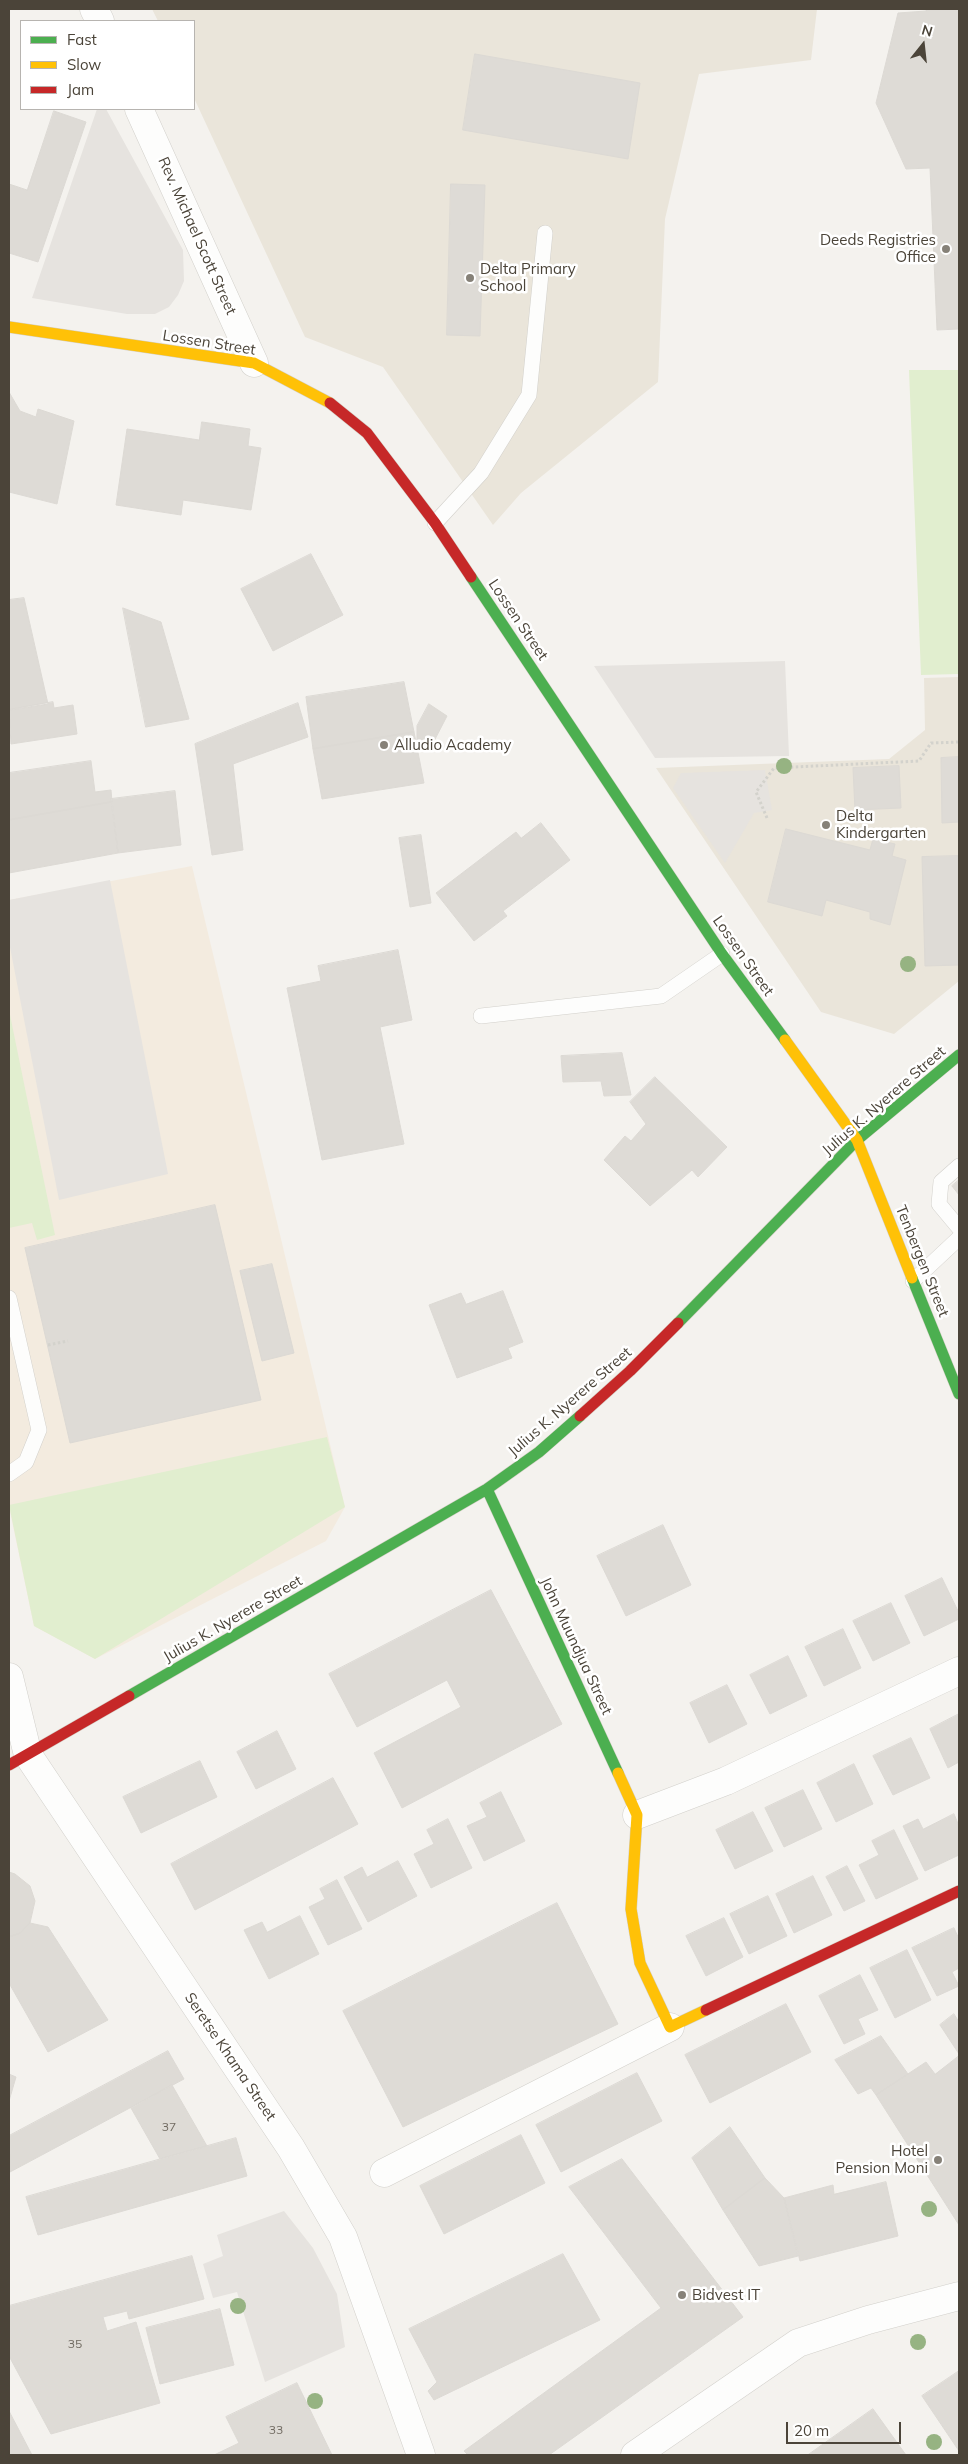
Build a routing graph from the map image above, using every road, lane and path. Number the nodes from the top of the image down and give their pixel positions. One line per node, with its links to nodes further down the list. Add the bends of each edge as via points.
1 (139, 110): 4 (street, Rev. Michael Scott Street)
2 (545, 232): 5 (lane, via 529,395 481,473)
3 (9, 327): 4 (street, Lossen Street)
4 (254, 363): 5 (street, Lossen Street, via 327,401 367,433)
5 (435, 523): 8 (street, Lossen Street)
6 (959, 742): 7 (path, via 931,743 920,761 774,768 756,792)
7 (767, 818)
8 (722, 954): 9 (lane, via 660,996); 11 (street, Lossen Street)
9 (481, 1016)
10 (959, 1055): 11 (street, Julius K. Nyerere Street)
11 (857, 1140): 15 (street, Tenbergen Street); 19 (street, Julius K. Nyerere Street, via 630,1371 539,1452)
12 (959, 1166): 13 (lane, via 941,1182 939,1204)
13 (959, 1228)
14 (959, 1238): 15 (lane)
15 (913, 1281): 17 (street, Tenbergen Street)
16 (9, 1298): 18 (lane, via 39,1430 26,1462)
17 (959, 1394)
18 (9, 1474)
19 (487, 1489): 22 (street, Julius K. Nyerere Street); 23 (street, John Muundjua Street)
20 (959, 1671): 23 (street, via 726,1781)
21 (9, 1677): 22 (street, Seretse Khama Street)
22 (18, 1760): 28 (street, Seretse Khama Street, via 291,2148 342,2237)
23 (637, 1815): 25 (street, via 631,1909 640,1963)
24 (959, 1890): 25 (street)
25 (670, 2027): 26 (street)
26 (384, 2173)
27 (959, 2296): 29 (street, via 798,2343)
28 (421, 2455)
29 (635, 2455)

